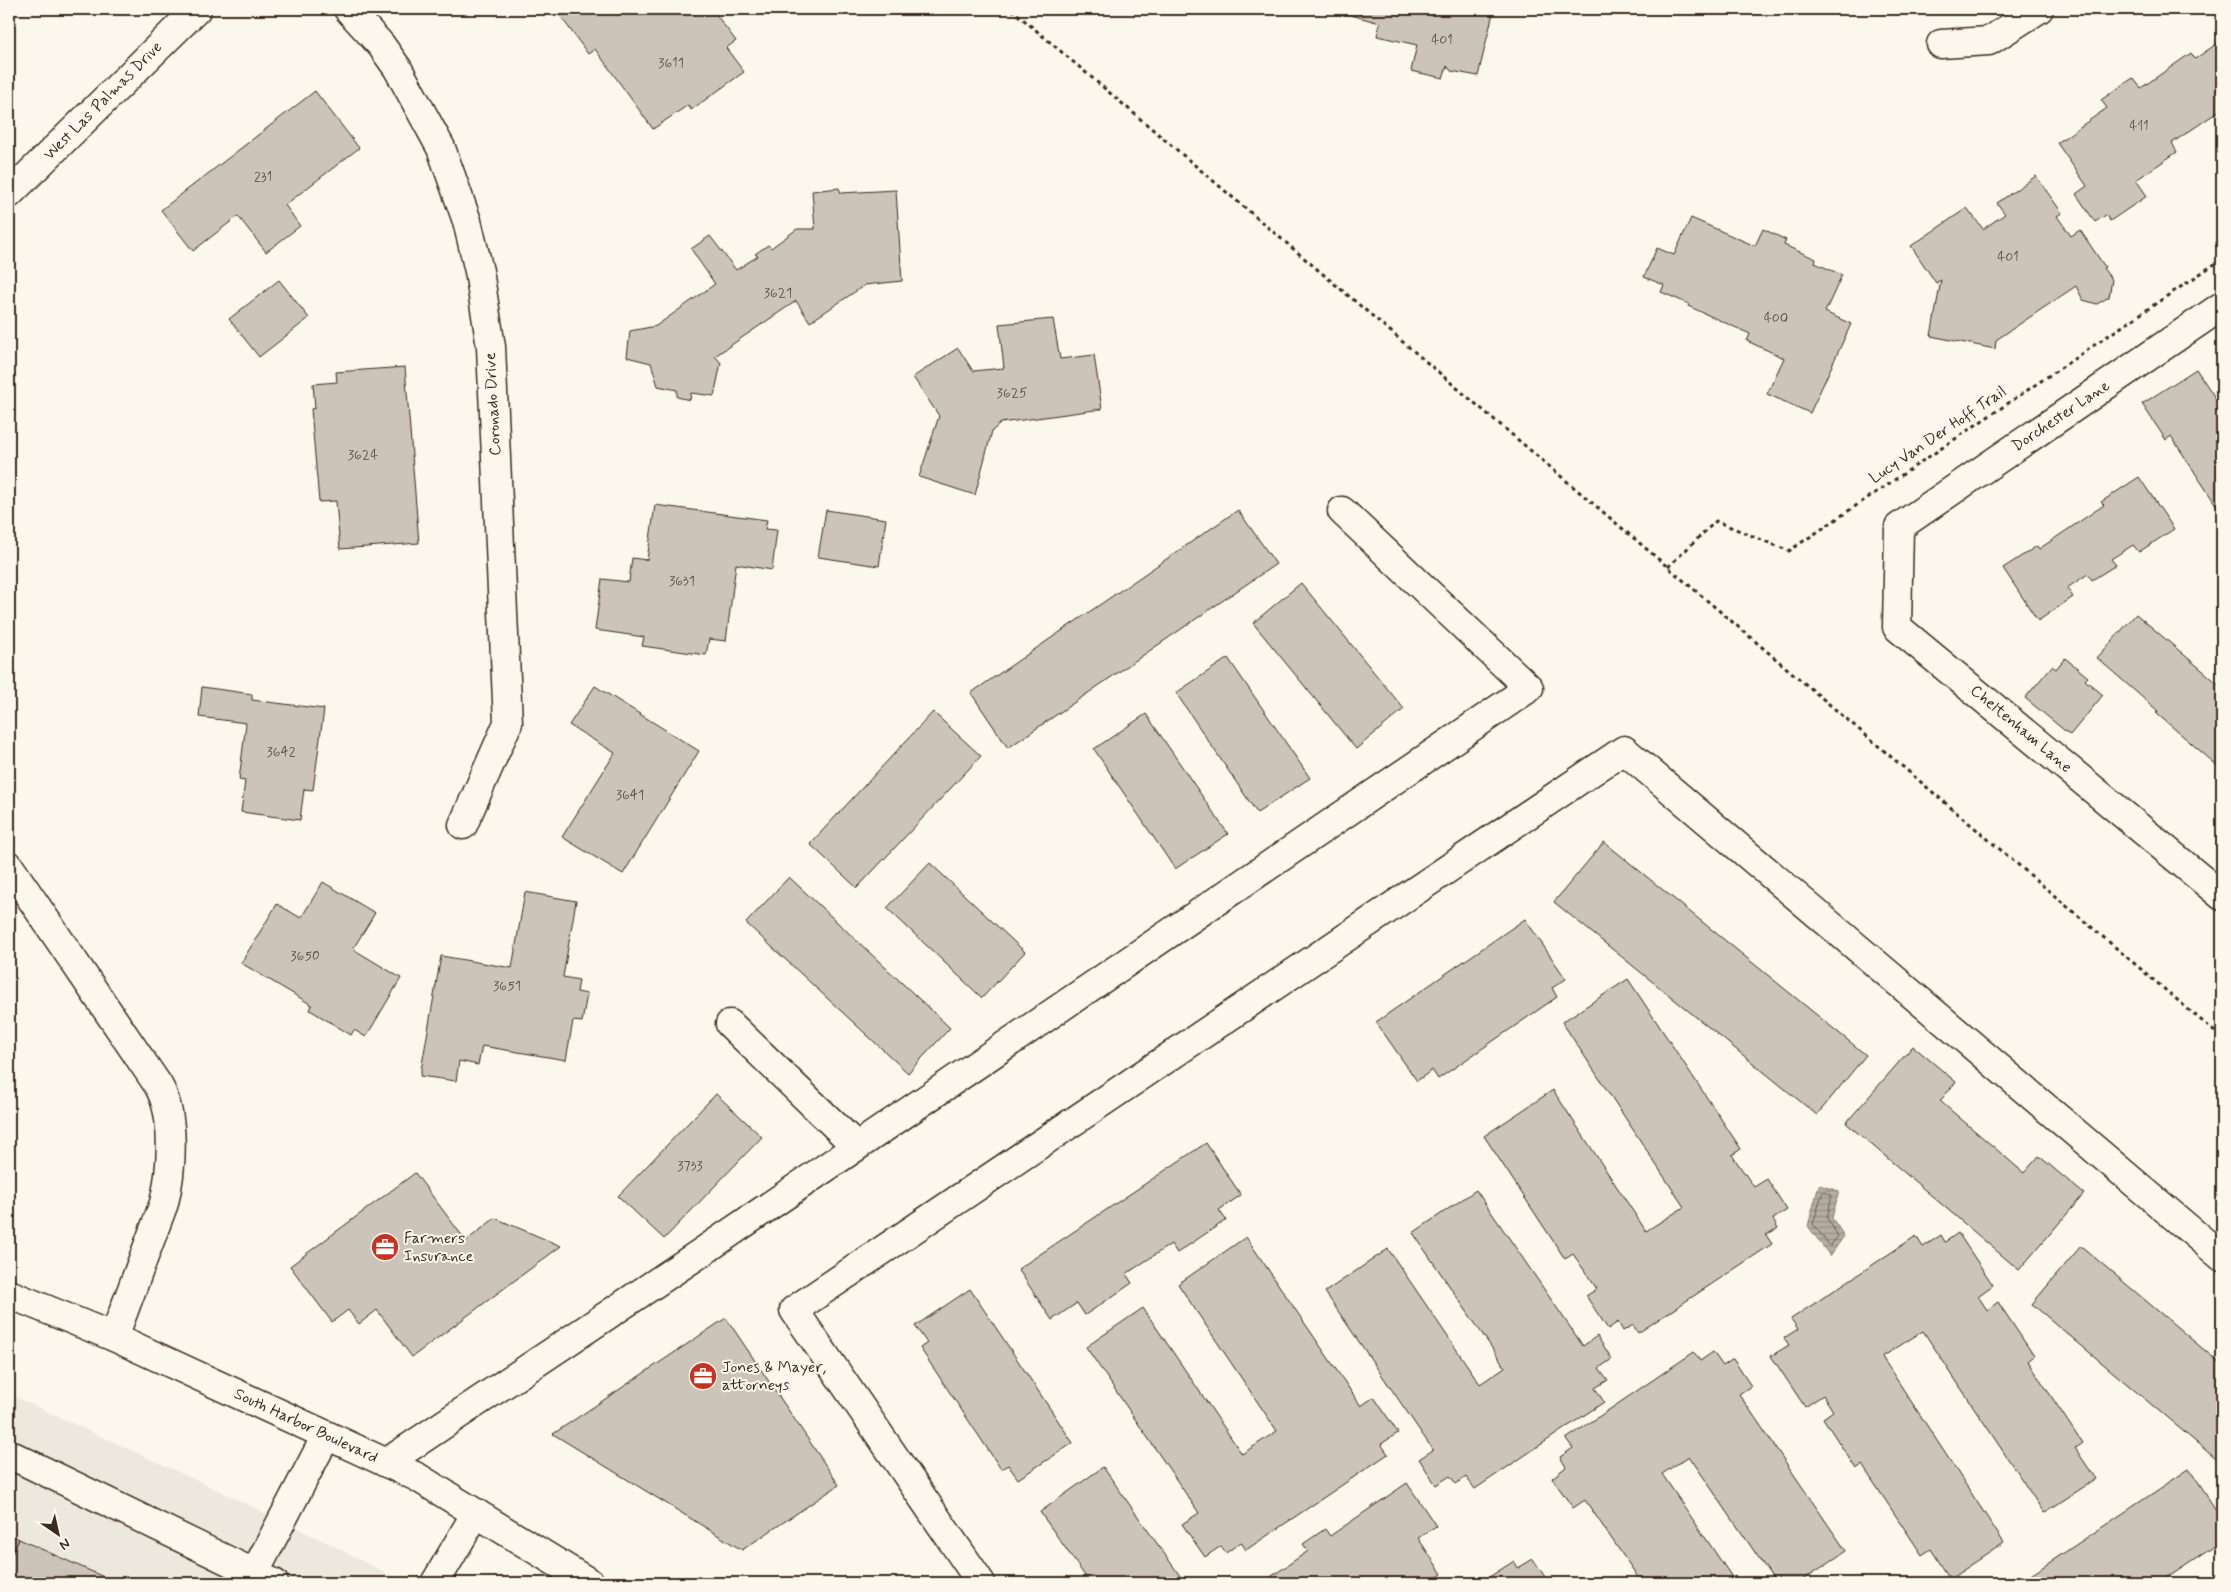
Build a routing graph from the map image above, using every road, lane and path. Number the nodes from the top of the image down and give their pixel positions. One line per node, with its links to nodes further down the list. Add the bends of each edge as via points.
1 (197, 9): 6 (street, West Las Palmas Drive)
2 (348, 9): 12 (street, Coronado Drive, via 398,69 441,148 467,220 479,270 491,347 508,723)
3 (1010, 9): 11 (path)
4 (2040, 9): 5 (street, via 1989,41)
5 (1941, 44)
6 (9, 194)
7 (2222, 259): 11 (path, Lucy Van Der Hoff Trail, via 1789,551 1716,521)
8 (2222, 306): 10 (street, Dorchester Lane)
9 (1342, 511): 17 (street, via 1529,688)
10 (1899, 527): 14 (street, Cheltenham Lane, via 1897,627)
11 (1668, 567): 16 (path)
12 (463, 825)
13 (9, 866): 20 (street, via 166,1100 170,1181)
14 (2222, 896)
15 (730, 1024): 17 (street)
16 (2222, 1038)
17 (856, 1146): 23 (street)
18 (2222, 1256): 28 (street, via 1624,750 794,1310)
19 (9, 1294): 20 (street, South Harbor Boulevard)
20 (114, 1337): 21 (street, South Harbor Boulevard)
21 (326, 1436): 23 (street, South Harbor Boulevard); 25 (street)
22 (9, 1454): 25 (street)
23 (386, 1463): 24 (street, South Harbor Boulevard, via 417,1477)
24 (476, 1513): 26 (street); 27 (street, South Harbor Boulevard)
25 (264, 1578)
26 (435, 1583)
27 (590, 1583)
28 (981, 1583)

